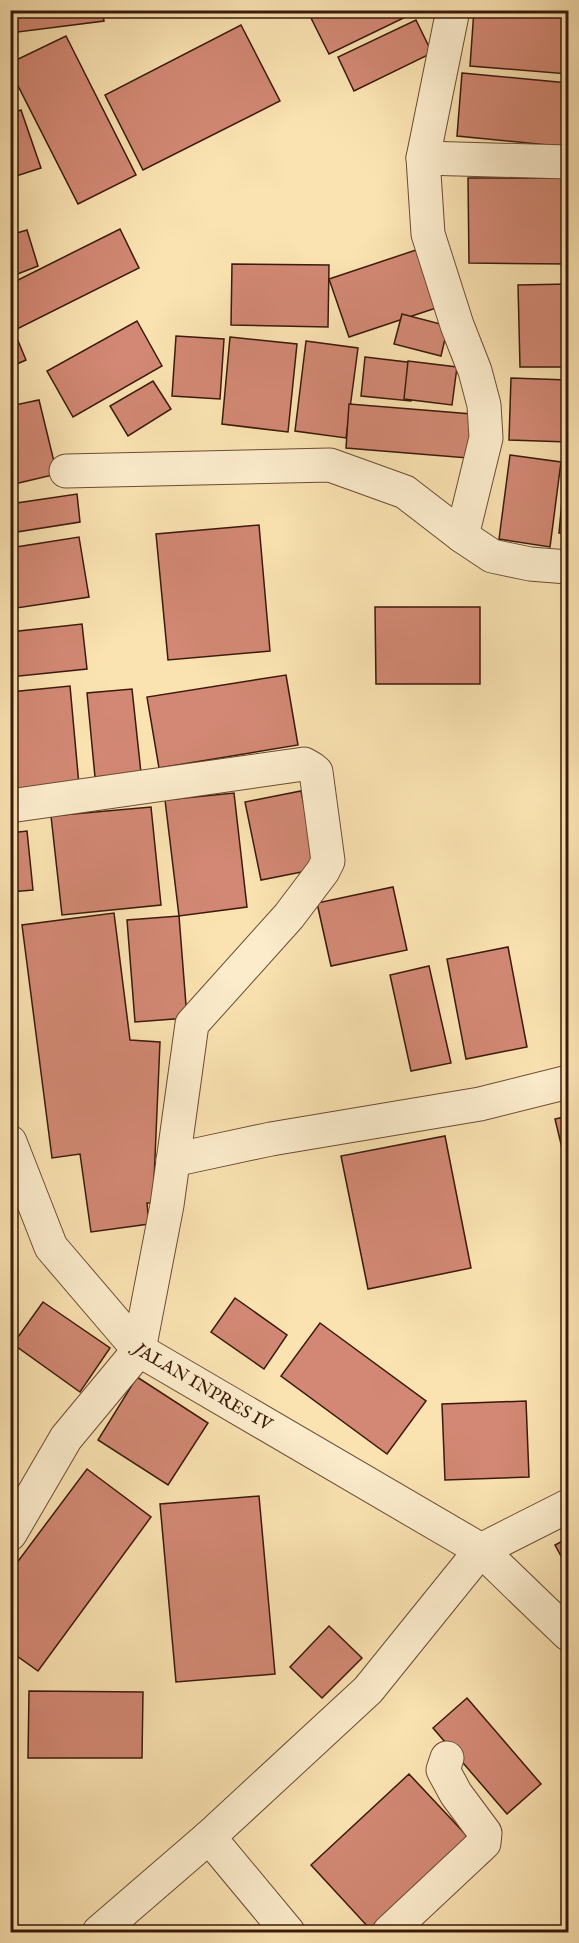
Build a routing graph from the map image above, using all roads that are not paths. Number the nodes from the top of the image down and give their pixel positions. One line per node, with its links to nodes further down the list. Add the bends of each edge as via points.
1 (453, 10): 2 (street)
2 (423, 158): 3 (street); 5 (street, via 428,234 484,405 486,438)
3 (568, 162)
4 (66, 471): 5 (street, via 330,465 405,492)
5 (462, 536): 6 (street, via 492,556)
6 (568, 567)
7 (10, 806): 10 (street, via 303,765 316,772 328,861 289,916 192,1024)
8 (568, 1083): 10 (street, via 480,1104 271,1139)
9 (10, 1142): 11 (street, JALAN INPRES IV, via 51,1247)
10 (173, 1160): 11 (street)
11 (139, 1350): 13 (street, via 66,1438); 14 (street, JALAN INPRES IV)
12 (568, 1506): 14 (street)
13 (10, 1534)
14 (482, 1550): 15 (street, JALAN INPRES IV); 17 (street, via 368,1690)
15 (568, 1634)
16 (447, 1758): 20 (street, via 443,1770 485,1833 484,1843)
17 (209, 1837): 18 (street); 19 (street)
18 (99, 1932)
19 (288, 1932)
20 (389, 1932)

